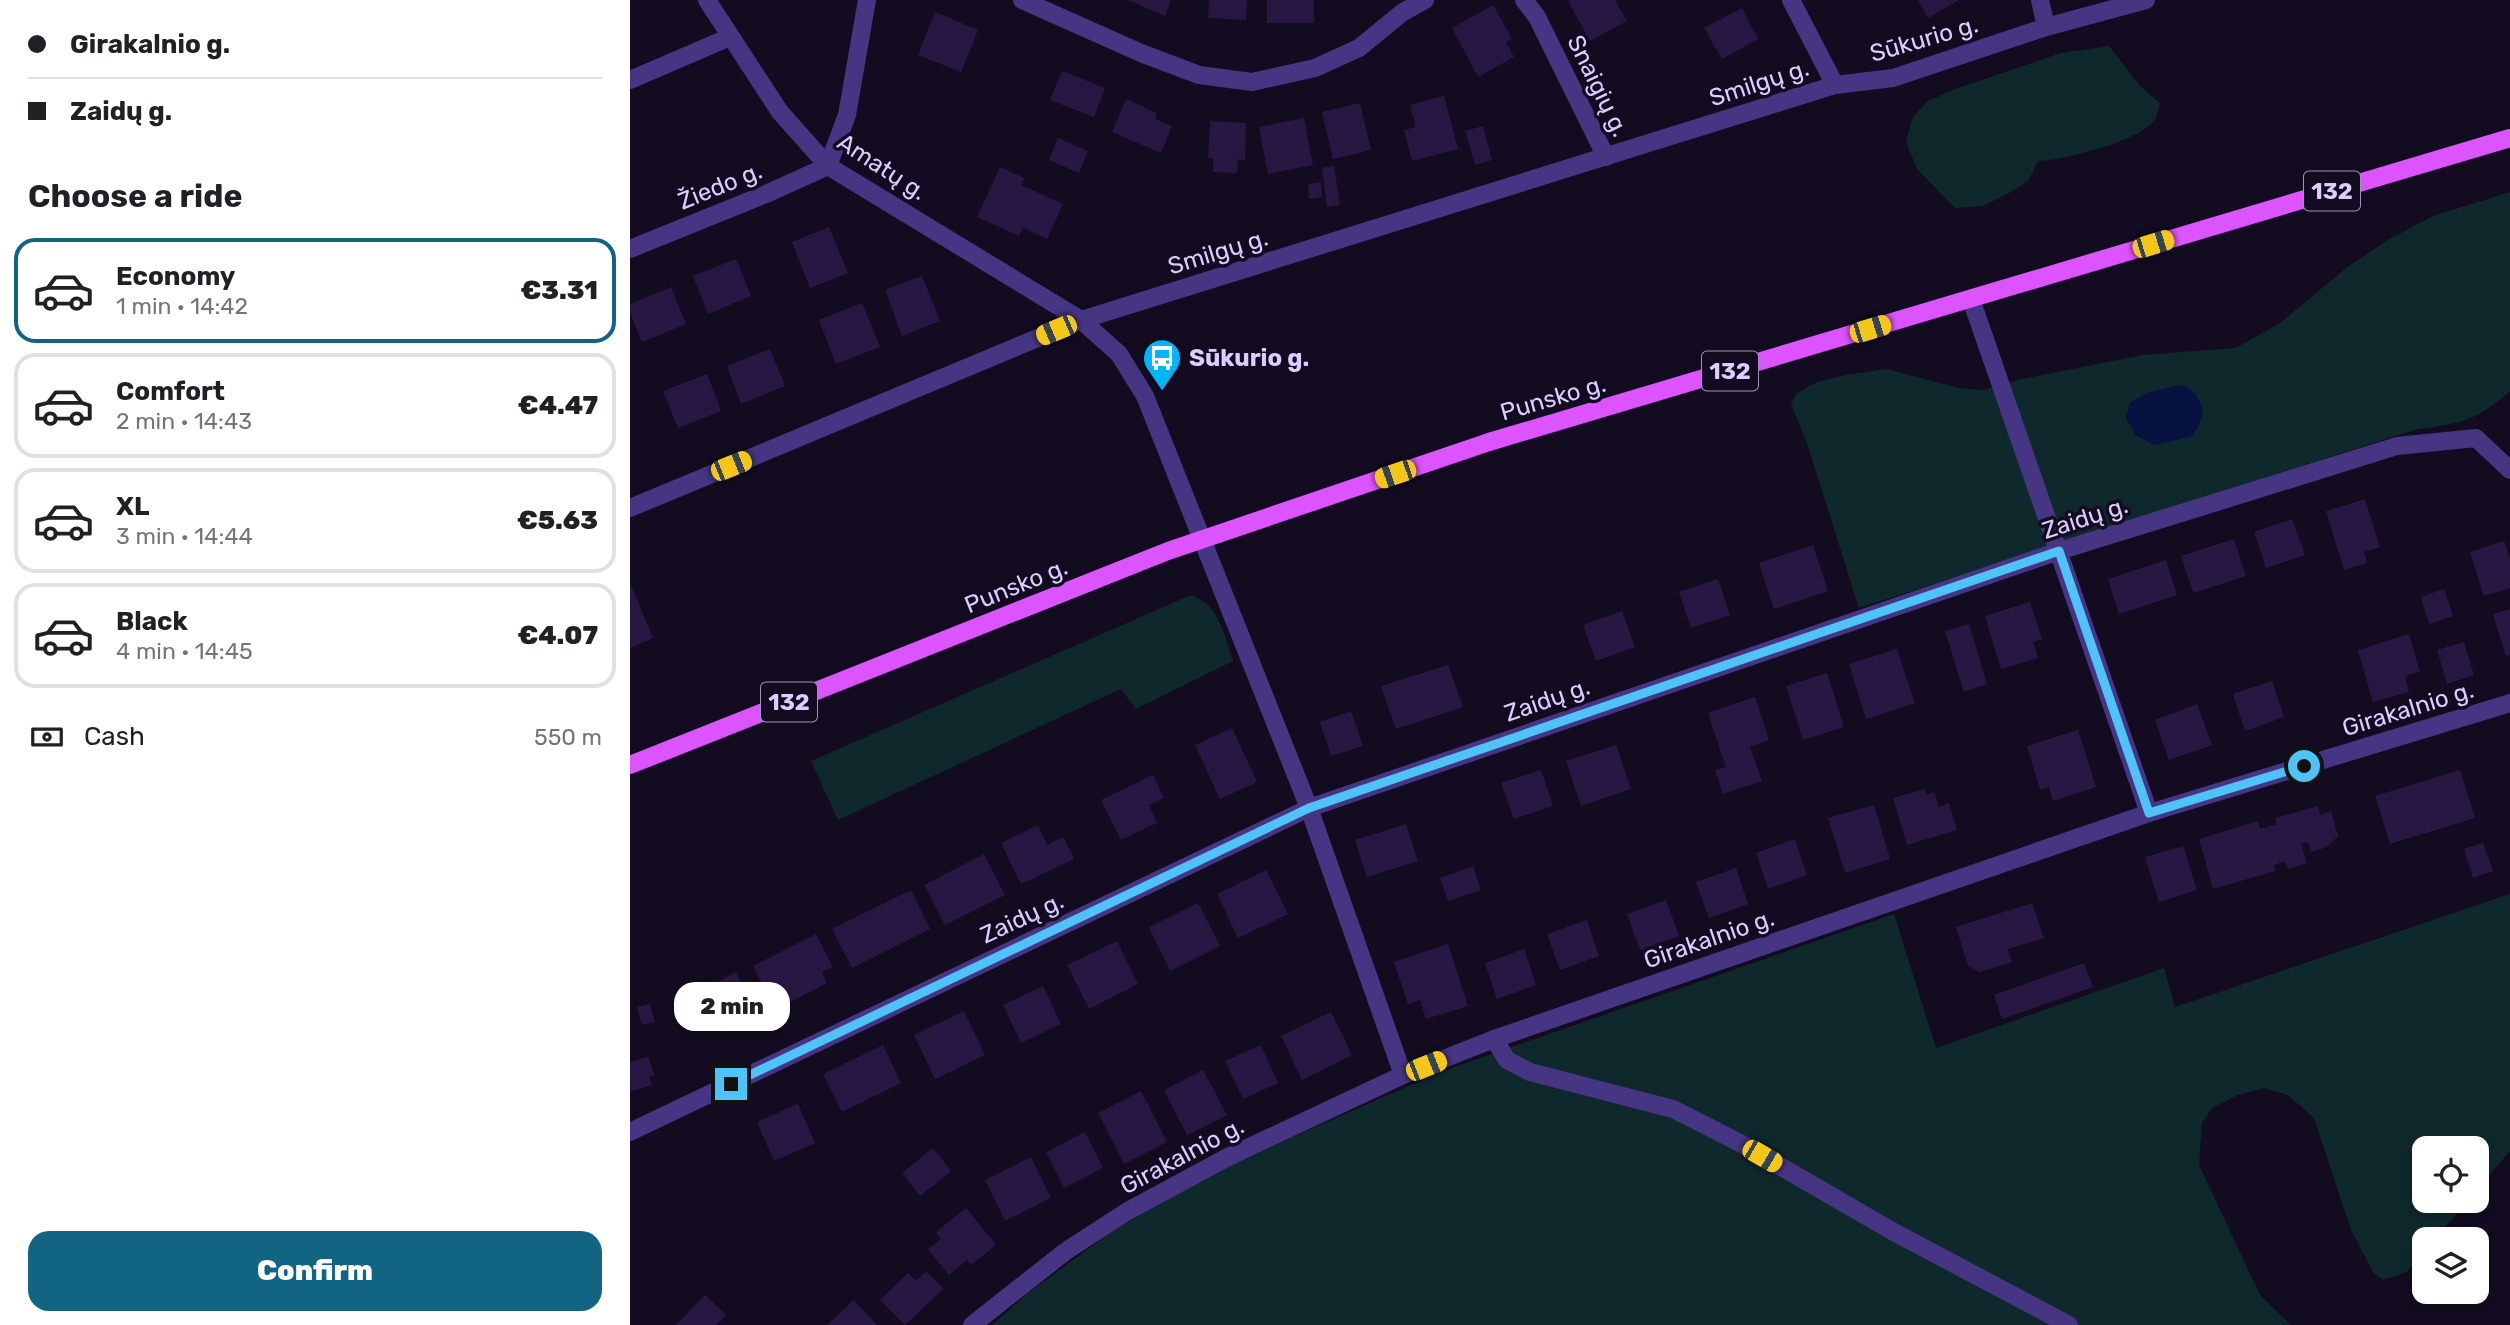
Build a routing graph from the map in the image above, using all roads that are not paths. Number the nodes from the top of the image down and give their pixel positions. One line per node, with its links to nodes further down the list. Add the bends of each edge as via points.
1 (707, 0): 10 (street, Amatų g.)
2 (867, 0): 15 (street, via 847,115)
3 (1023, 0): 4 (street, via 1199,75 1252,82 1315,68 1359,48)
4 (1424, 0)
5 (1524, 0): 14 (street, Snaigių g.)
6 (1791, 0): 12 (street)
7 (2040, 0): 9 (street)
8 (2146, 0): 9 (street, Sūkurio g.)
9 (2046, 27): 12 (street, Sūkurio g., via 1893,78)
10 (730, 37): 11 (street); 15 (street, Amatų g., via 779,112)
11 (630, 80)
12 (1835, 85): 14 (street, Smilgų g.)
13 (2510, 138): 17 (main road, Punsko g. / 132)
14 (1606, 158): 18 (street, Smilgų g.)
15 (828, 166): 16 (street, Žiedo g.); 18 (street, Amatų g.)
16 (630, 249)
17 (1971, 299): 21 (main road, Punsko g. / 132, via 1489,442); 22 (street)
18 (1081, 320): 20 (street, Smilgų g.); 21 (street, Amatų g., via 1119,354 1145,396)
19 (2510, 470): 22 (street, Zaidų g., via 2476,438 2397,446)
20 (630, 508)
21 (1201, 540): 24 (main road, Punsko g. / 132); 25 (street, Amatų g.)
22 (2059, 551): 25 (street, Zaidų g.); 26 (street)
23 (2510, 703): 26 (street, Girakalnio g.)
24 (630, 765)
25 (1309, 808): 28 (street, Amatų g.); 29 (street, Zaidų g.)
26 (2149, 813): 27 (street, Girakalnio g.)
27 (1494, 1039): 28 (street, Girakalnio g.); 31 (street, via 1507,1060 1530,1072 1672,1109)
28 (1403, 1075): 30 (street, Girakalnio g., via 1226,1158 1126,1212 1066,1251)
29 (630, 1132)
30 (972, 1325)
31 (2069, 1325)

